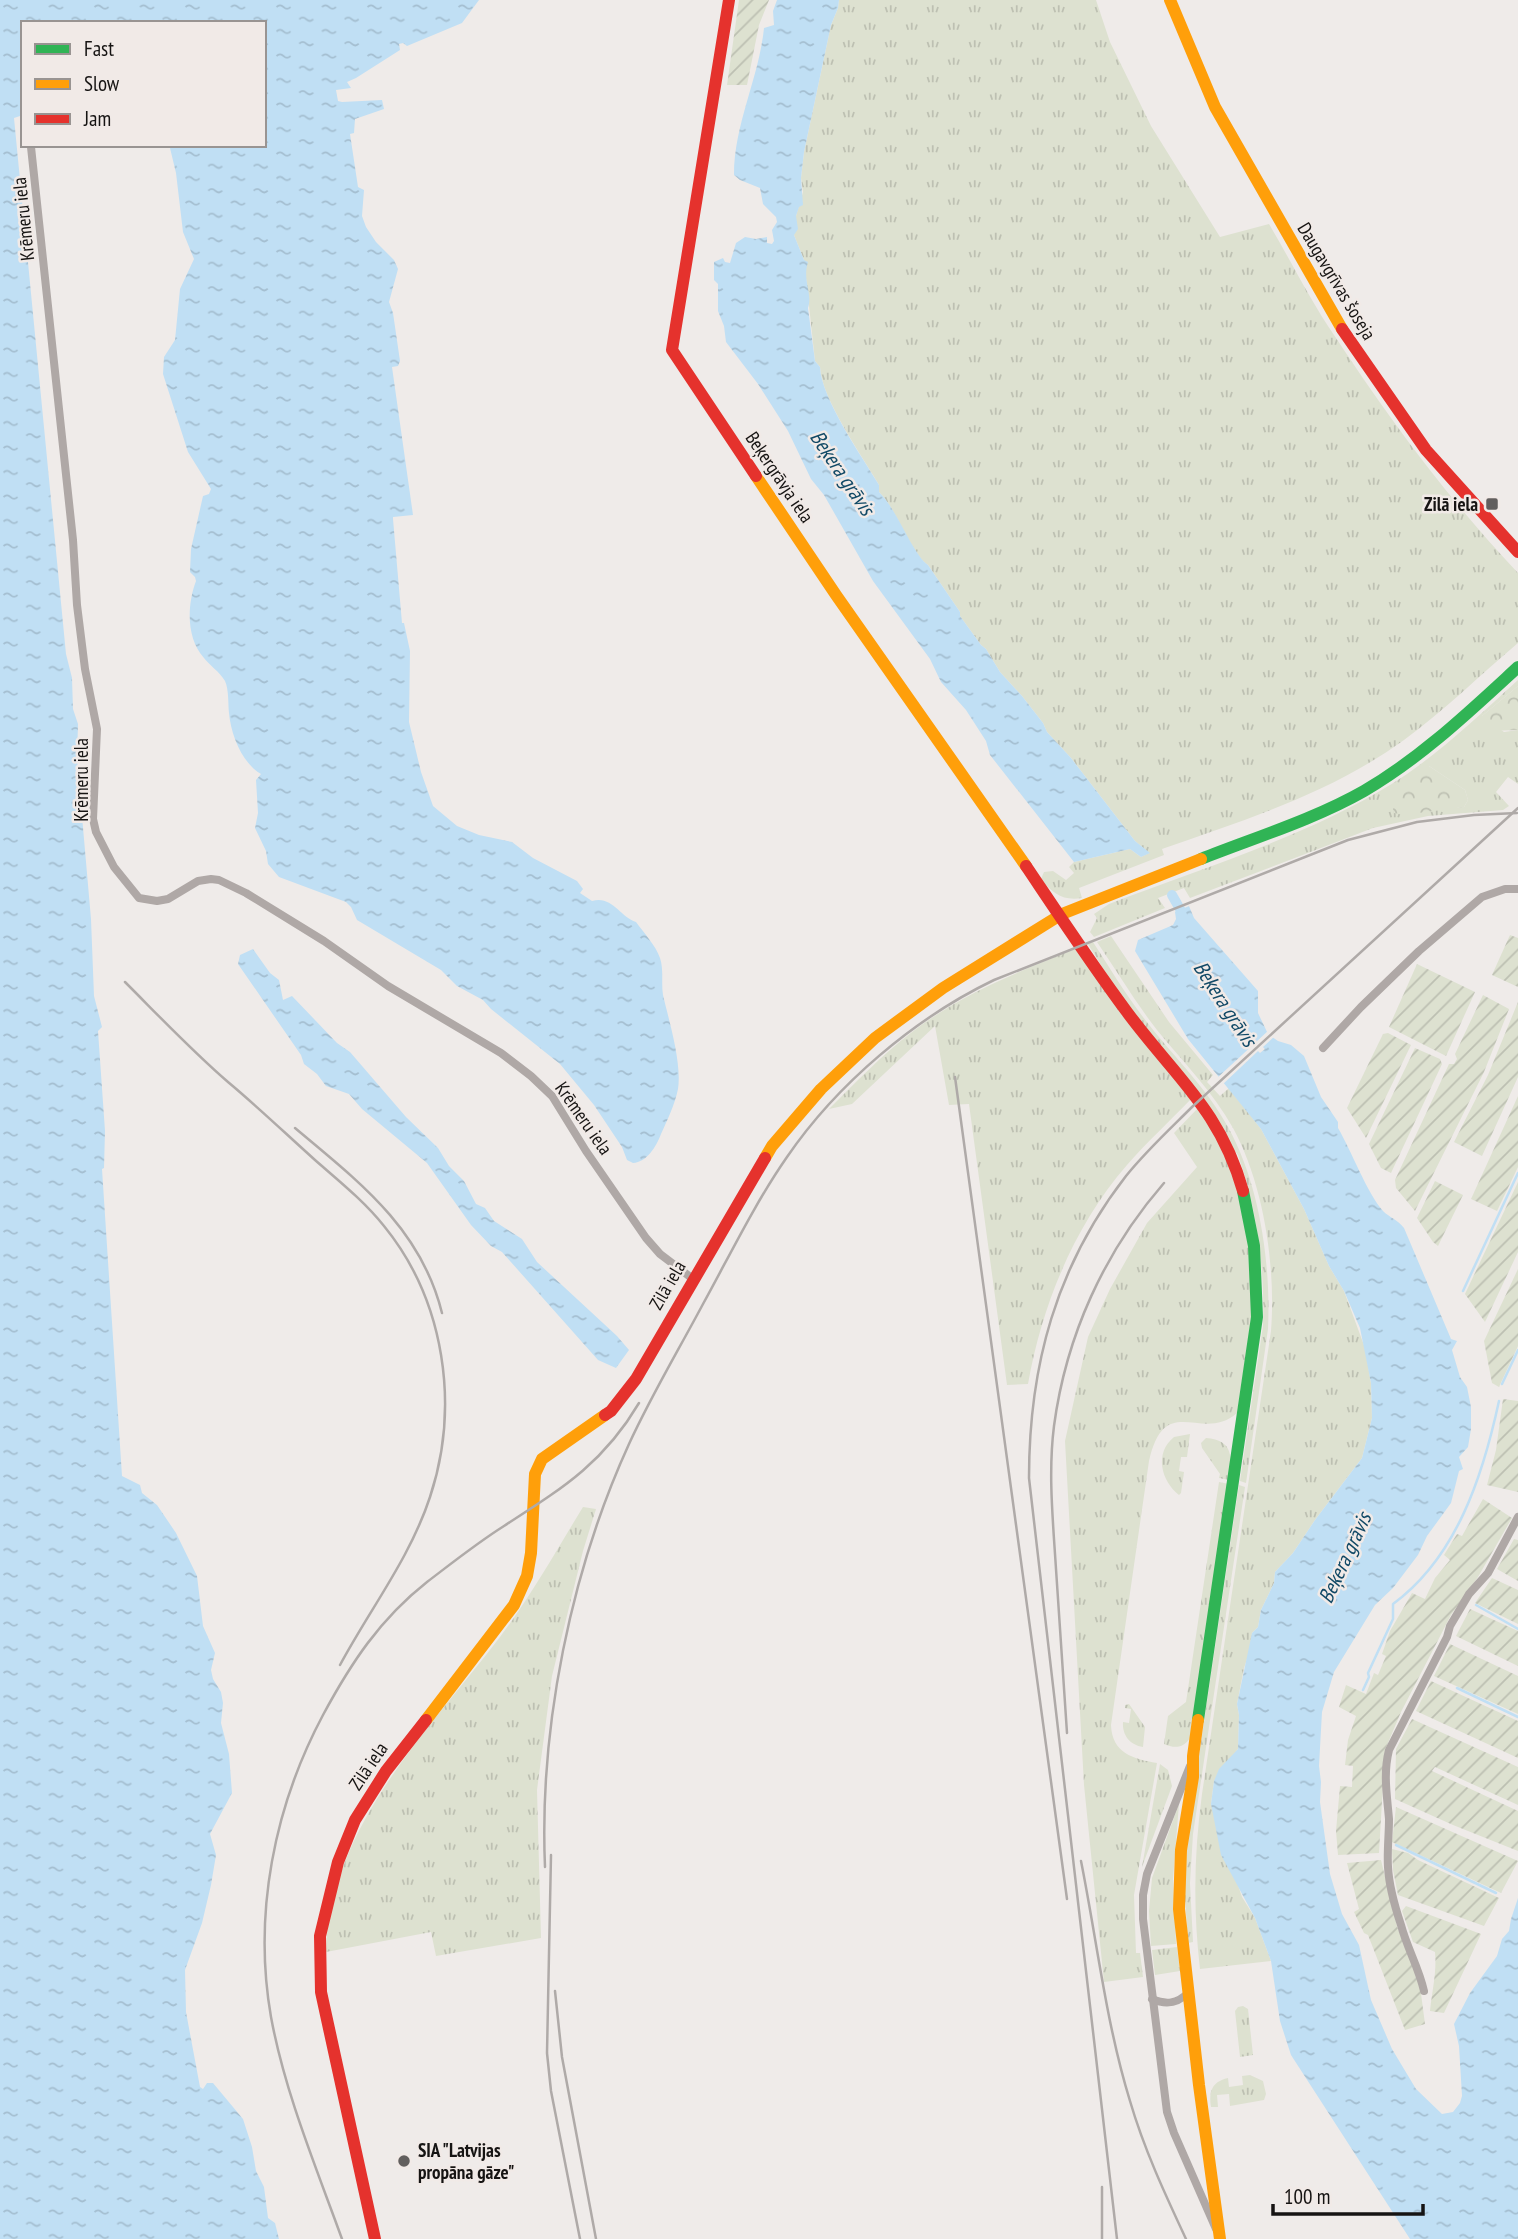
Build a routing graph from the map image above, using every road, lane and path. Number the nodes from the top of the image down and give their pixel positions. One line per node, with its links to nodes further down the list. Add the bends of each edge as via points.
1 (729, 0): 7 (street, Beķergrāvja iela, via 672,350 844,606)
2 (1170, 0): 4 (street, Daugavgrīvas šoseja, via 1215,107 1347,338 1426,450)
3 (31, 147): 9 (street, Krēmeru iela, via 77,605 97,729 93,819 114,867 132,892 146,900 168,899 211,878 246,893 501,1053 552,1096 646,1238)
4 (1518, 552)
5 (1518, 667): 7 (street, Zilā iela, via 1439,739 1362,792 1308,818)
6 (1518, 889): 8 (street, via 1482,897 1409,960)
7 (1062, 914): 9 (street, Zilā iela, via 920,1004 844,1066 772,1146); 11 (street, Beķergrāvja iela, via 1128,1014 1221,1131 1237,1168 1247,1210 1257,1277 1257,1317)
8 (1323, 1048)
9 (693, 1279): 16 (street, Zilā iela, via 636,1379 611,1410 542,1459 535,1474 527,1576 514,1605 386,1771 355,1820 338,1862 320,1936 321,1995)
10 (1518, 1517): 12 (street, via 1488,1573 1450,1626 1385,1764 1391,1889)
11 (1193, 1756): 13 (street, Beķergrāvja iela, via 1179,1875); 14 (street, via 1143,1895)
12 (1423, 1991)
13 (1188, 1993): 14 (street, via 1174,2003); 15 (street, Beķergrāvja iela)
14 (1152, 1999): 15 (street, via 1167,2112)
15 (1219, 2237)
16 (375, 2239)

